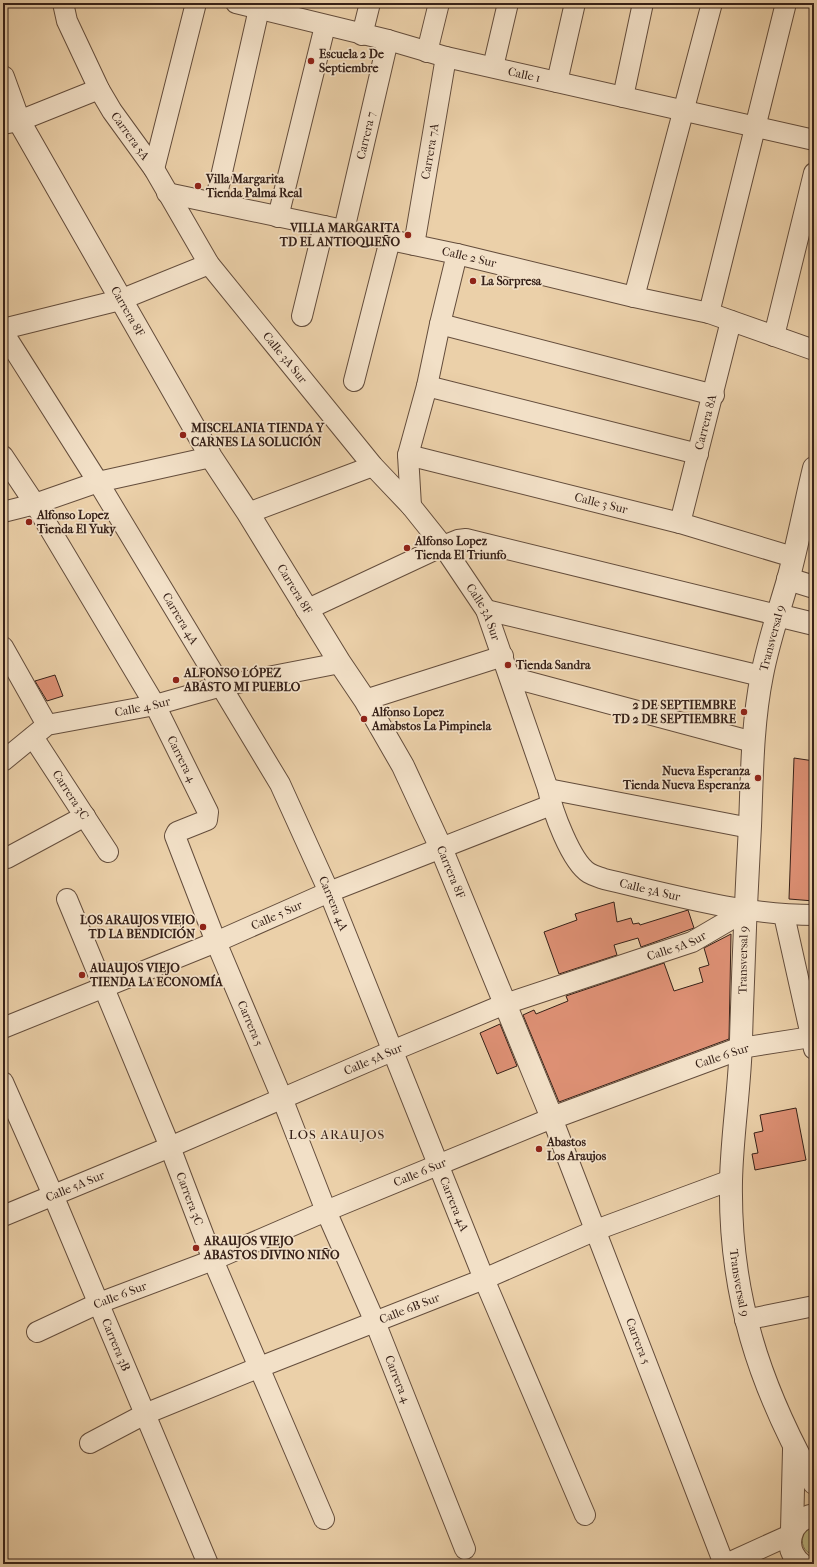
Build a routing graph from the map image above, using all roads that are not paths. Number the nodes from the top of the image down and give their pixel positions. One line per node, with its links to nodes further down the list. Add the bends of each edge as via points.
1 (62, 3): 21 (street, Carrera 5A, via 67,21)
2 (196, 3): 27 (street)
3 (236, 3): 11 (street, Calle 1)
4 (370, 3): 14 (street)
5 (439, 3): 16 (street)
6 (508, 3): 18 (street)
7 (575, 3): 20 (street)
8 (643, 3): 22 (street)
9 (712, 3): 23 (street)
10 (786, 3): 25 (street)
11 (259, 9): 12 (street, Calle 1); 30 (street)
12 (296, 10): 13 (street, Calle 1)
13 (325, 26): 14 (street, Calle 1); 31 (street)
14 (362, 35): 15 (street, Calle 1)
15 (388, 40): 16 (street, Calle 1); 33 (street, Carrera 7)
16 (427, 52): 17 (street, Calle 1)
17 (446, 57): 18 (street, Calle 1); 35 (street, Carrera 7A)
18 (493, 67): 20 (street, Calle 1)
19 (3, 77): 24 (street, Carrera 8F)
20 (557, 82): 22 (street, Calle 1)
21 (99, 89): 24 (street); 27 (street, Carrera 5A)
22 (623, 97): 23 (street, Calle 1)
23 (684, 112): 25 (street, Calle 1); 38 (street)
24 (11, 122): 39 (street, Carrera 8F)
25 (756, 128): 26 (street, Calle 1); 40 (street)
26 (814, 140)
27 (154, 169): 29 (street, Carrera 5A)
28 (814, 173): 45 (street)
29 (167, 193): 30 (street, Calle 2 Sur); 37 (street, Carrera 5A)
30 (215, 204): 31 (street, Calle 2 Sur)
31 (278, 217): 32 (street, Calle 2 Sur)
32 (324, 226): 33 (street, Calle 2 Sur); 41 (street)
33 (344, 230): 34 (street, Calle 2 Sur)
34 (390, 240): 35 (street, Calle 2 Sur); 47 (street)
35 (414, 245): 36 (street, Calle 2 Sur)
36 (458, 254): 38 (street, Calle 2 Sur); 43 (street)
37 (208, 264): 39 (street); 54 (street, Calle 3A Sur)
38 (634, 297): 40 (street, Calle 2 Sur)
39 (120, 300): 44 (street); 53 (street, Carrera 8F)
40 (709, 313): 42 (street, Calle 2 Sur)
41 (302, 316)
42 (731, 321): 45 (street, Calle 2 Sur); 49 (street, Carrera 8A)
43 (440, 324): 48 (street); 49 (street)
44 (3, 331): 56 (street, Carrera 4A)
45 (774, 336): 46 (street, Calle 2 Sur)
46 (814, 350)
47 (354, 381)
48 (427, 386): 50 (street); 51 (street)
49 (714, 395): 50 (street, Carrera 8A)
50 (698, 454): 61 (street, Carrera 8A)
51 (408, 455): 58 (street); 61 (street, Calle 3 Sur)
52 (3, 456): 57 (street, Carrera 4)
53 (211, 457): 56 (street); 60 (street, Carrera 8F)
54 (373, 466): 58 (street, Calle 3A Sur); 60 (street)
55 (814, 468): 63 (street, Transversal 9)
56 (98, 482): 57 (street); 75 (street, Carrera 4A)
57 (35, 504): 59 (street); 77 (street, Carrera 4)
58 (411, 506): 62 (street, Calle 3A Sur)
59 (3, 512)
60 (248, 513): 66 (street, Carrera 8F)
61 (680, 523): 63 (street, Calle 3 Sur)
62 (443, 546): 66 (street); 67 (street, Calle 3A Sur); 68 (street, via 466,539)
63 (793, 557): 64 (street, Transversal 9)
64 (788, 579): 65 (street); 68 (street, Transversal 9)
65 (814, 587)
66 (306, 610): 72 (street, Carrera 8F)
67 (486, 610): 71 (street, Calle 3A Sur); 74 (street)
68 (777, 615): 69 (street); 74 (street, Transversal 9)
69 (814, 624)
70 (3, 647): 78 (street, Carrera 3C)
71 (503, 656): 73 (street, Calle 3A Sur); 76 (street)
72 (340, 663): 75 (street, Calle 4 Sur); 76 (street, Carrera 8F)
73 (510, 676): 79 (street); 81 (street, Calle 3A Sur)
74 (762, 676): 79 (street, Transversal 9)
75 (222, 686): 77 (street, Calle 4 Sur); 88 (street, Carrera 4A, via 280,784)
76 (366, 700): 85 (street, Carrera 8F)
77 (155, 705): 78 (street, Calle 4 Sur); 84 (street, Carrera 4, via 208,812 207,820 177,832)
78 (40, 731): 80 (street, Calle 4 Sur); 82 (street, Carrera 3C)
79 (753, 742): 83 (street, Transversal 9)
80 (3, 761)
81 (550, 797): 83 (street); 85 (street, Calle 5 Sur); 90 (street, Calle 3A Sur, via 575,859 589,873 604,879)
82 (85, 816): 86 (street, Carrera 3C); 87 (street)
83 (750, 828): 90 (street, Transversal 9)
84 (176, 836): 93 (street, Carrera 5)
85 (442, 848): 88 (street, Calle 5 Sur); 95 (street, Carrera 8F)
86 (108, 852)
87 (7, 858)
88 (329, 892): 93 (street, Calle 5 Sur); 99 (street, Carrera 4A)
89 (67, 899): 94 (street, Carrera 3C)
90 (745, 911): 91 (street, Calle 3A Sur); 95 (street, Calle 5A Sur, via 692,942); 98 (street, Transversal 9)
91 (784, 915): 92 (street, Calle 3A Sur); 97 (street)
92 (814, 915)
93 (216, 942): 94 (street, Calle 5 Sur); 101 (street, Carrera 5)
94 (104, 987): 96 (street, Calle 5 Sur); 103 (street, Carrera 3C)
95 (505, 1004): 99 (street, Calle 5A Sur); 102 (street, Carrera 8F)
96 (3, 1028)
97 (812, 1043): 98 (street, Calle 6 Sur)
98 (741, 1048): 102 (street, Calle 6 Sur); 105 (street, Transversal 9)
99 (392, 1050): 101 (street, Calle 5A Sur); 104 (street, Carrera 4A)
100 (3, 1082): 106 (street, Carrera 3B)
101 (282, 1098): 103 (street, Calle 5A Sur); 107 (street, Carrera 5)
102 (552, 1118): 104 (street, Calle 6 Sur); 109 (street, Carrera 5)
103 (170, 1147): 106 (street, Calle 5A Sur); 110 (street, Carrera 3C)
104 (439, 1164): 107 (street, Calle 6 Sur); 111 (street, Carrera 4A)
105 (731, 1180): 109 (street, Calle 6B Sur); 114 (street, Transversal 9, via 733,1254)
106 (53, 1195): 108 (street, Calle 5A Sur); 112 (street, Carrera 3B)
107 (326, 1211): 110 (street, Calle 6 Sur); 115 (street, Carrera 4)
108 (3, 1216)
109 (596, 1230): 111 (street, Calle 6B Sur); 128 (street, Carrera 5)
110 (213, 1260): 112 (street, Calle 6 Sur); 117 (street, Carrera 3C)
111 (484, 1279): 115 (street, Calle 6B Sur); 122 (street, Carrera 4A)
112 (99, 1303): 116 (street, Calle 6 Sur); 118 (street, Carrera 3B)
113 (814, 1306): 114 (street)
114 (746, 1320): 120 (street, Transversal 9, via 762,1377)
115 (375, 1322): 117 (street, Calle 6B Sur); 126 (street, Carrera 4)
116 (37, 1332)
117 (260, 1367): 118 (street, Calle 6B Sur); 124 (street, Carrera 3C)
118 (145, 1414): 119 (street, Calle 6B Sur); 127 (street, Carrera 3B)
119 (90, 1443)
120 (794, 1448): 121 (street, Transversal 9); 125 (street, Transversal 9)
121 (814, 1483)
122 (585, 1515)
123 (814, 1515): 125 (street, via 798,1522)
124 (324, 1519)
125 (791, 1532): 128 (street, Carrera 5); 129 (street, Transversal 9, via 791,1551)
126 (465, 1549)
127 (208, 1564)
128 (725, 1564)
129 (801, 1564)

